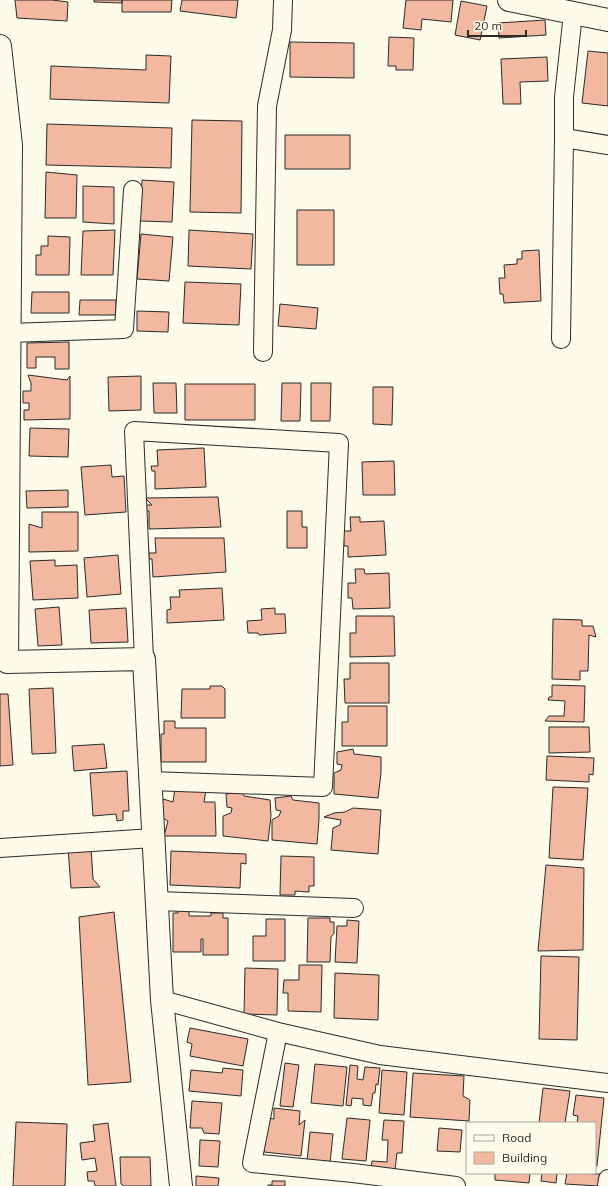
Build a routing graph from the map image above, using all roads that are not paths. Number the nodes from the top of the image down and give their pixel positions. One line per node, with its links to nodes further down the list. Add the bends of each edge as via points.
1 (283, 0): 12 (street, via 282,30 267,106)
2 (509, 0): 3 (street)
3 (573, 13): 4 (street); 6 (street, via 564,97)
4 (608, 20)
5 (0, 46): 8 (street)
6 (564, 138): 7 (street); 11 (street)
7 (608, 145)
8 (6, 146): 10 (street)
9 (133, 190): 10 (street, via 124,329)
10 (9, 333): 13 (street)
11 (561, 339)
12 (263, 352)
13 (4, 455): 15 (street)
14 (144, 659): 15 (street); 16 (street); 16 (street, via 134,431 339,443 323,787)
15 (3, 662)
16 (150, 781): 17 (street)
17 (153, 838): 18 (street); 19 (street)
18 (0, 848)
19 (157, 901): 20 (street); 21 (street)
20 (354, 908)
21 (162, 1000): 22 (street); 25 (street)
22 (278, 1032): 23 (street, via 380,1055); 26 (street, via 252,1162)
23 (608, 1083)
24 (608, 1179): 27 (street)
25 (181, 1186)
26 (456, 1186)
27 (607, 1186)

